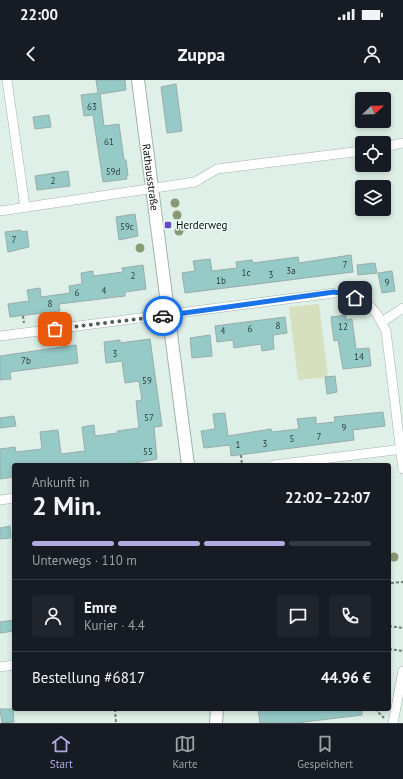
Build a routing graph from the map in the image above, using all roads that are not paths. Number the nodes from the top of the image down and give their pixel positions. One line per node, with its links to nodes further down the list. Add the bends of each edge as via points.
1 (7, 80): 7 (street)
2 (138, 80): 6 (street, Rathausstraße)
3 (403, 143): 4 (street)
4 (391, 146)
5 (355, 152): 6 (street, via 217,169 195,182)
6 (152, 189): 7 (street); 10 (street, Rathausstraße)
7 (25, 207): 8 (street)
8 (0, 211)
9 (403, 308): 11 (street)
10 (169, 314): 11 (street, via 334,292 365,302); 12 (street); 14 (street, Rathausstraße)
11 (382, 322): 13 (street, via 391,361)
12 (0, 336)
13 (402, 449): 15 (street); 16 (street)
14 (188, 463)
15 (290, 463)
16 (403, 468)
17 (12, 498): 18 (street)
18 (0, 500)
19 (12, 666): 20 (street)
20 (0, 667)
21 (403, 671): 24 (street)
22 (217, 711): 23 (street)
23 (216, 723)
24 (394, 723)

